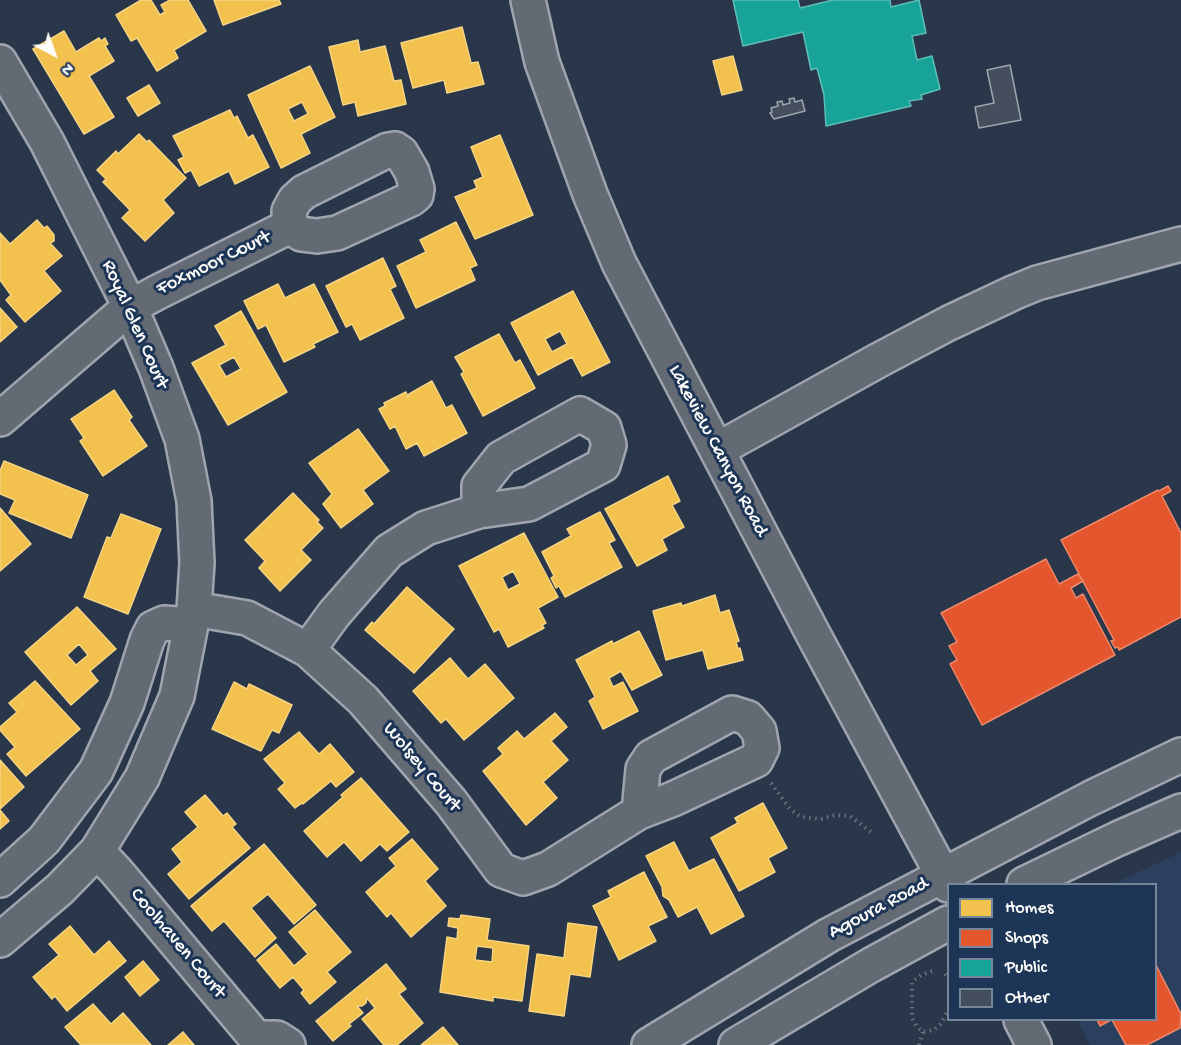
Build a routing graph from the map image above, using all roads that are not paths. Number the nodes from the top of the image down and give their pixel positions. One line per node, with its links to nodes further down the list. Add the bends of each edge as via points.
1 (528, 0): 7 (street, Lakeview Canyon Road, via 542,62 590,194 619,263)
2 (0, 62): 5 (street, Royal Glen Court, via 46,142)
3 (290, 226): 5 (street, Foxmoor Court)
4 (1181, 244): 7 (street, via 1015,292 909,344)
5 (130, 307): 6 (street, Foxmoor Court); 9 (street, Royal Glen Court, via 182,439 194,501 197,563)
6 (0, 419)
7 (717, 450): 16 (street, Lakeview Canyon Road)
8 (479, 511): 10 (street, via 426,528 388,551)
9 (193, 617): 10 (street, Wolsey Court, via 247,618); 14 (street, Royal Glen Court, via 177,696 142,778); 15 (street, Wolsey Court, via 153,628 127,703 96,771 44,840)
10 (308, 650): 13 (street, Wolsey Court, via 363,700 451,802 501,870 523,878 548,869)
11 (1181, 755): 16 (street, Agoura Road, via 1091,798)
12 (1181, 811): 17 (street)
13 (639, 812): 13 (street, Wolsey Court, via 756,760 762,748 759,731 748,718 732,713 651,757 643,769)
14 (97, 851): 19 (street, Royal Glen Court, via 60,889); 21 (street, Coolhaven Court)
15 (0, 880)
16 (946, 880): 23 (street, Agoura Road, via 829,935)
17 (1028, 883)
18 (947, 924): 24 (street)
19 (2, 936)
20 (1022, 1021): 25 (street)
21 (254, 1041): 22 (street, Coolhaven Court, via 277,1038)
22 (288, 1045)
23 (649, 1045)
24 (736, 1045)
25 (1034, 1045)

